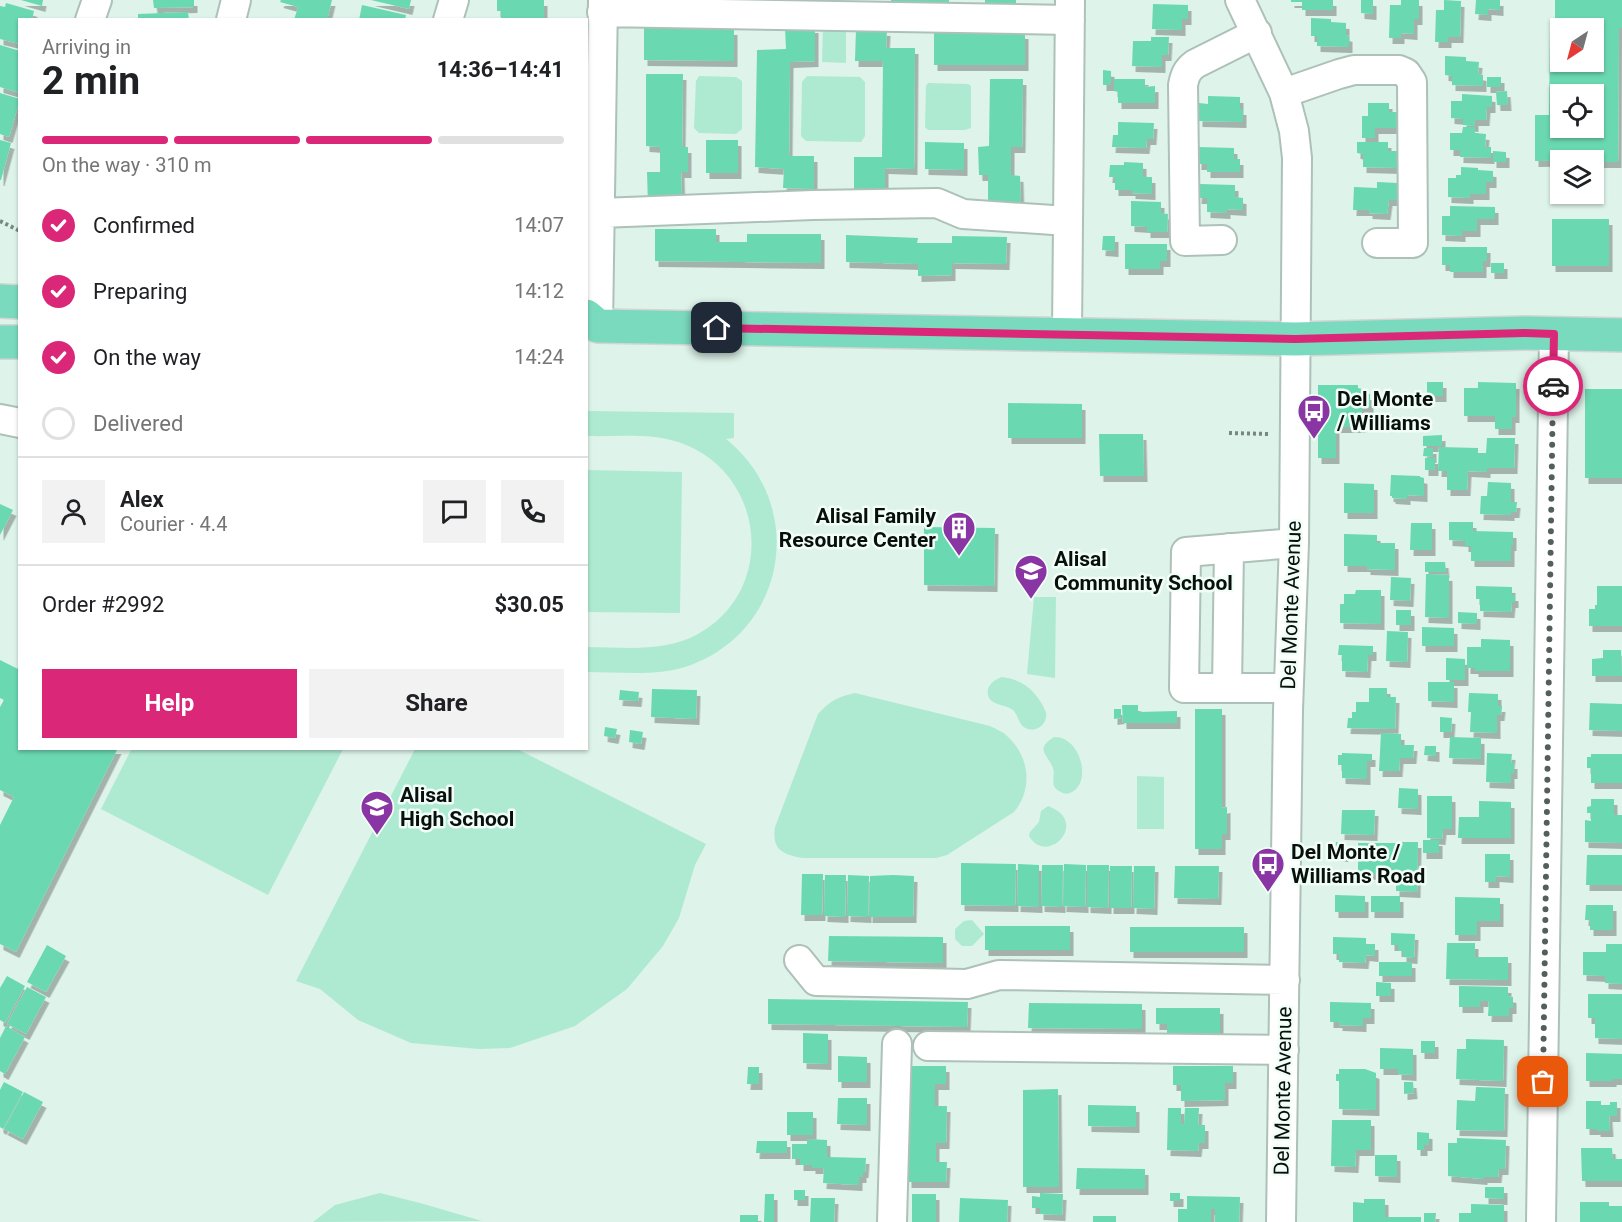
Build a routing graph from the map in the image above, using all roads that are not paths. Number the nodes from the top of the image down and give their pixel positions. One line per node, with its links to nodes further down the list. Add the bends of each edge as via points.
1 (97, 0): 9 (street)
2 (236, 0): 10 (street)
3 (454, 0): 11 (street)
4 (1240, 0): 12 (street, Del Monte Avenue)
5 (602, 6): 6 (street); 14 (street)
6 (818, 8): 7 (street)
7 (853, 8): 8 (street)
8 (1070, 10): 15 (street)
9 (91, 18)
10 (232, 18)
11 (449, 18)
12 (1257, 33): 13 (street, Del Monte Avenue); 16 (street, via 1195,64 1183,85 1185,241)
13 (1284, 93): 17 (street, via 1354,70 1400,69 1412,82 1413,243); 24 (street, Del Monte Avenue, via 1297,158)
14 (600, 213): 15 (street, via 937,203 963,214); 20 (street)
15 (1068, 221): 21 (street)
16 (1222, 240)
17 (1377, 243)
18 (0, 302): 19 (main road)
19 (18, 302)
20 (590, 326): 21 (main road)
21 (1067, 334): 24 (main road)
22 (1554, 334): 23 (main road); 24 (main road); 40 (street)
23 (1622, 335)
24 (1295, 339): 29 (street, Del Monte Avenue)
25 (0, 342): 26 (main road)
26 (18, 342)
27 (0, 418): 28 (street)
28 (18, 422)
29 (1294, 543): 30 (street); 32 (street, Del Monte Avenue)
30 (1229, 549): 31 (street); 31 (street, via 1186,552 1184,688)
31 (1227, 688): 32 (street)
32 (1288, 688): 34 (street, Del Monte Avenue)
33 (799, 960): 34 (street, via 816,981 967,984 999,975)
34 (1285, 980): 37 (street, Del Monte Avenue)
35 (897, 1044): 38 (street)
36 (928, 1046): 37 (street)
37 (1284, 1050): 39 (street, Del Monte Avenue)
38 (892, 1222)
39 (1281, 1222)
40 (1541, 1222)

